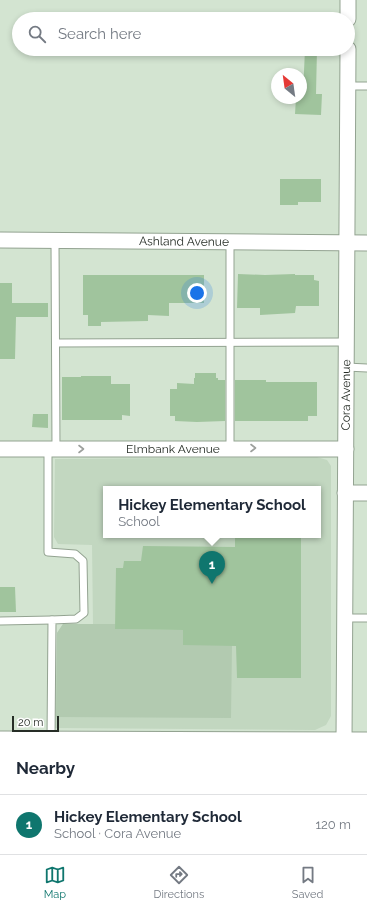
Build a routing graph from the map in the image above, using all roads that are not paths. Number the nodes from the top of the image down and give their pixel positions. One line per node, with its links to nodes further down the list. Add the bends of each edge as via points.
1 (348, 0): 2 (street)
2 (348, 12)
3 (348, 56): 4 (street, Cora Avenue)
4 (347, 86): 5 (lane); 9 (street, Cora Avenue)
5 (367, 86)
6 (0, 240): 7 (street, Ashland Avenue)
7 (55, 241): 8 (street, Ashland Avenue); 13 (lane)
8 (230, 242): 9 (street, Ashland Avenue); 11 (lane)
9 (347, 243): 10 (street, Ashland Avenue); 12 (street, Cora Avenue)
10 (367, 243)
11 (230, 342): 12 (lane); 13 (lane); 16 (lane)
12 (346, 342): 14 (street, Cora Avenue)
13 (56, 343): 18 (lane)
14 (346, 368): 15 (lane); 19 (street, Cora Avenue)
15 (367, 368)
16 (230, 448): 18 (street, Elmbank Avenue, one-way to 16); 19 (street, Elmbank Avenue, one-way to 19)
17 (0, 449): 18 (street, Elmbank Avenue)
18 (52, 449): 24 (lane, via 48,552 75,554 83,561 84,613 76,620)
19 (346, 449): 20 (street, Cora Avenue)
20 (346, 493): 21 (street); 22 (street, Cora Avenue)
21 (367, 493)
22 (345, 618): 23 (lane); 29 (street, Cora Avenue)
23 (367, 618)
24 (52, 620): 25 (lane); 27 (lane)
25 (0, 621)
26 (0, 739): 27 (street)
27 (51, 739): 29 (street)
28 (367, 740): 29 (street)
29 (344, 741)

